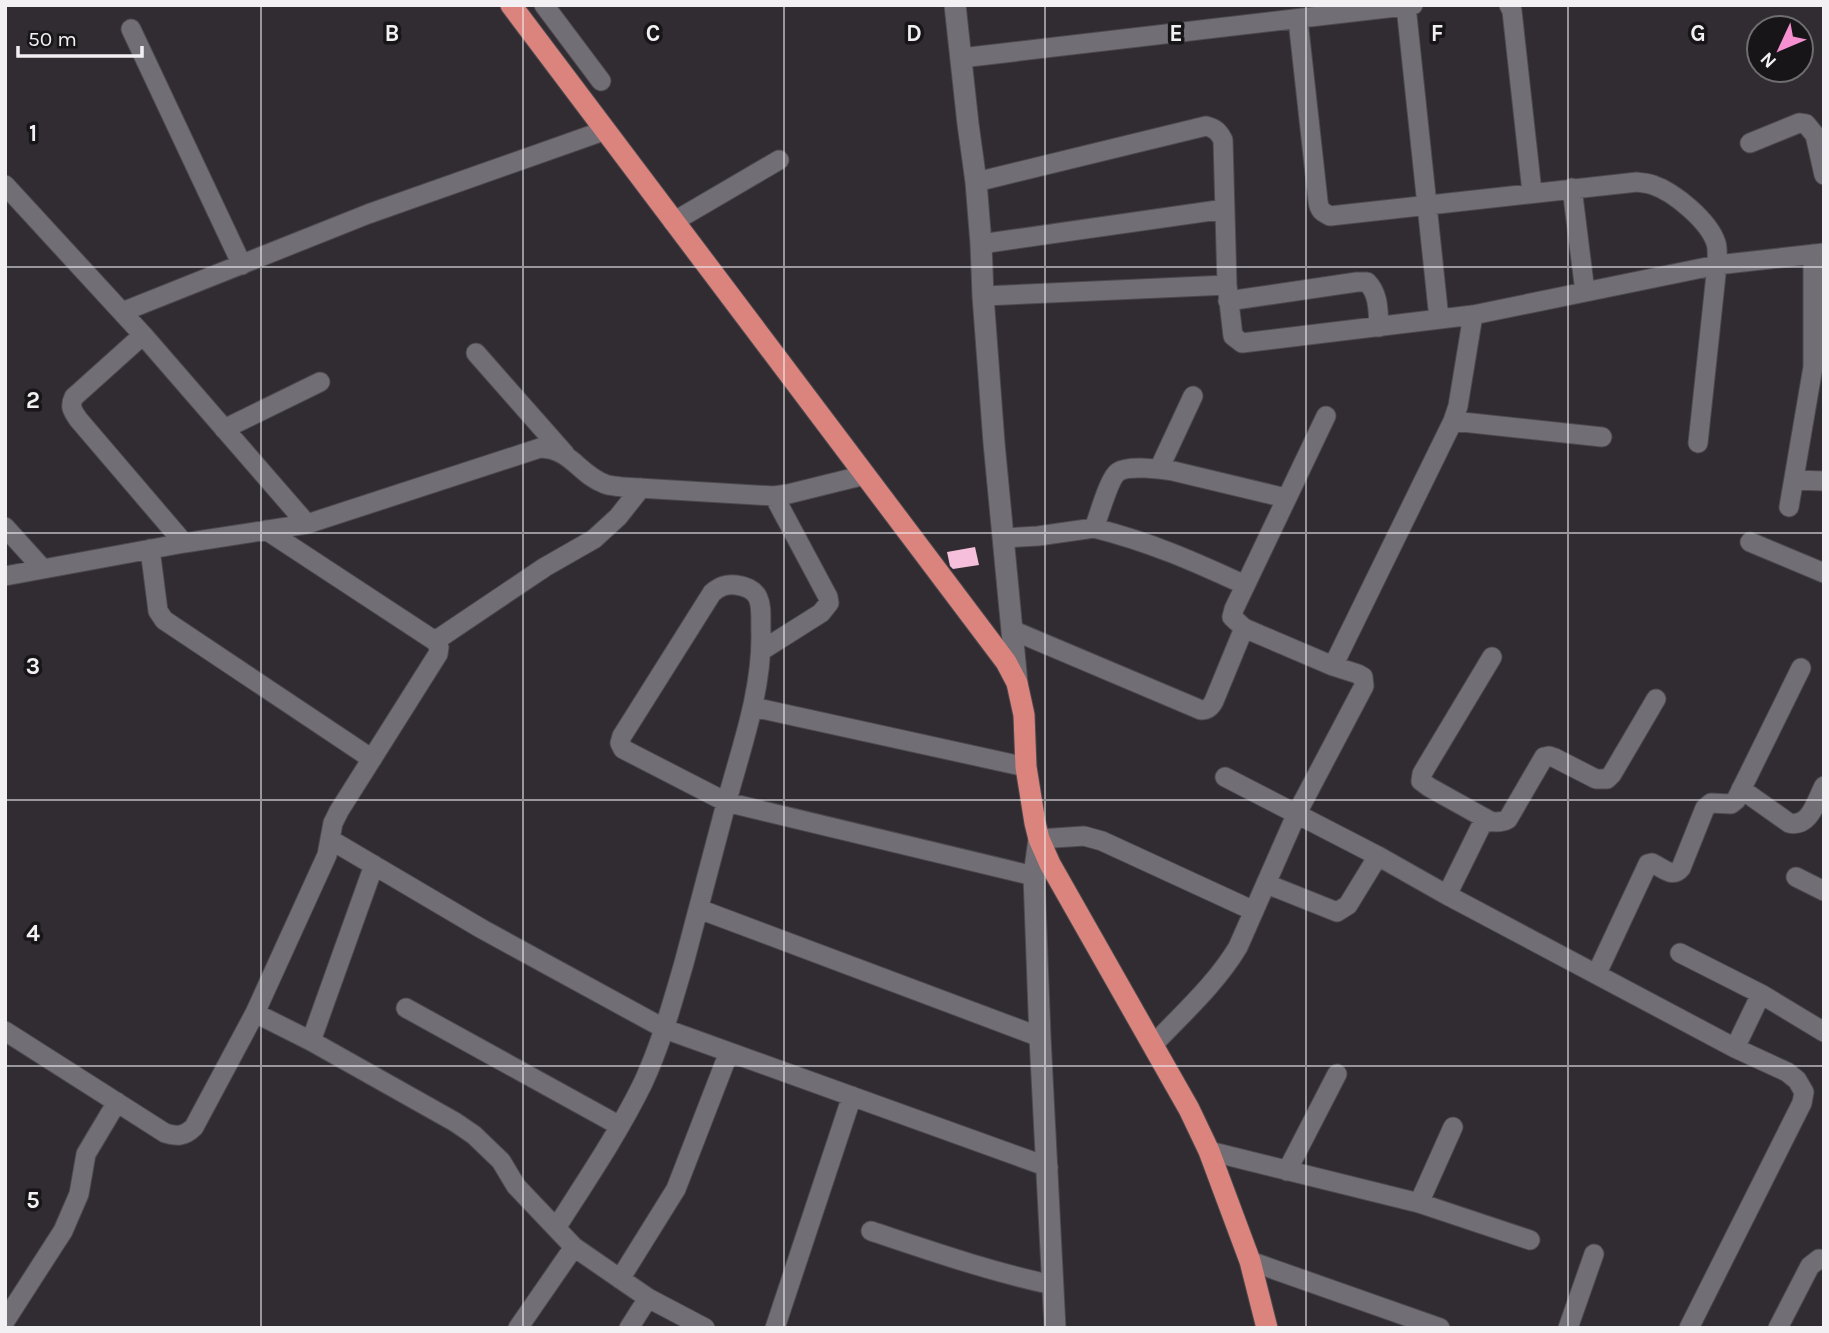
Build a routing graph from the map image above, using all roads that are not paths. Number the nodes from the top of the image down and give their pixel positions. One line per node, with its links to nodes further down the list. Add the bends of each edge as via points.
1 (511, 5): 10 (highway)
2 (544, 5): 9 (street)
3 (955, 5): 8 (street)
4 (1509, 5): 17 (street)
5 (1410, 6): 6 (street); 18 (street)
6 (1298, 20): 8 (street); 18 (street, via 1319,208 1330,216)
7 (131, 29): 23 (street)
8 (961, 58): 14 (street)
9 (601, 81)
10 (607, 130): 20 (highway); 23 (street)
11 (1750, 144): 13 (street, via 1806,124 1815,135)
12 (779, 160): 20 (street)
13 (1824, 175)
14 (976, 182): 19 (street, via 1206,126 1223,140); 21 (street)
15 (5, 185): 28 (street)
16 (1572, 188): 17 (street); 24 (street, via 1637,182 1666,191 1710,232 1717,245); 25 (street)
17 (1532, 192): 18 (street)
18 (1427, 205): 30 (street)
19 (1225, 209): 21 (street); 26 (street)
20 (673, 222): 43 (highway)
21 (981, 243): 27 (street)
22 (1818, 253): 24 (street); 44 (street, via 1813,367)
23 (242, 265): 28 (street)
24 (1717, 265): 25 (street); 40 (street)
25 (1585, 292): 29 (street)
26 (1228, 293): 27 (street); 31 (street, via 1367,282 1376,296); 31 (street, via 1233,336 1242,343)
27 (982, 296): 54 (street)
28 (122, 312): 32 (street)
29 (1473, 315): 30 (street); 37 (street)
30 (1439, 319): 31 (street)
31 (1379, 327)
32 (143, 335): 38 (street); 56 (street, via 74,397 71,409)
33 (476, 353): 41 (street)
34 (320, 382): 38 (street)
35 (1193, 396): 42 (street)
36 (1326, 416): 48 (street)
37 (1453, 421): 39 (street); 67 (street)
38 (224, 429): 50 (street)
39 (1602, 437)
40 (1698, 443)
41 (566, 455): 46 (street, via 606,485); 50 (street, via 540,449)
42 (1159, 469): 48 (street); 52 (street, via 1127,469 1116,474)
43 (865, 475): 47 (street); 69 (highway)
44 (1794, 480): 45 (street); 49 (street)
45 (1824, 481)
46 (641, 488): 47 (street); 64 (street, via 594,539)
47 (774, 496): 65 (street, via 829,603 821,613)
48 (1286, 498): 61 (street)
49 (1789, 507)
50 (307, 524): 53 (street)
51 (5, 527): 58 (street)
52 (1094, 528): 54 (street); 61 (street, via 1157,546)
53 (266, 530): 56 (street); 64 (street)
54 (1003, 538): 63 (street)
55 (1750, 542): 59 (street)
56 (184, 543): 57 (street)
57 (150, 549): 58 (street); 72 (street, via 158,611 164,620)
58 (43, 569): 60 (street)
59 (1824, 573)
60 (5, 576)
61 (1245, 585): 62 (street, via 1232,617)
62 (1244, 628): 63 (street, via 1207,710); 67 (street)
63 (1012, 630): 69 (street)
64 (435, 640): 72 (street, via 438,654)
65 (761, 650): 71 (street); 77 (street, via 758,595 748,587 717,588 620,743 630,753)
66 (1492, 657): 79 (street, via 1421,780)
67 (1333, 666): 78 (street, via 1363,677 1364,685)
68 (1801, 668): 76 (street)
69 (1017, 683): 73 (highway, via 1024,715)
70 (1656, 699): 79 (street, via 1607,779 1596,779 1544,757 1508,819)
71 (752, 707): 73 (street); 77 (street)
72 (373, 759): 81 (street, via 339,811)
73 (1026, 768): 80 (highway)
74 (1225, 777): 78 (street)
75 (1824, 786): 76 (street, via 1810,815 1797,825)
76 (1741, 789): 92 (street, via 1731,804 1711,803 1705,808 1678,872 1648,864)
77 (726, 802): 84 (street); 89 (street)
78 (1297, 813): 82 (street); 86 (street)
79 (1490, 821): 88 (street, via 1479,829)
80 (1039, 839): 84 (street); 90 (street, via 1084,836 1102,841); 101 (highway)
81 (331, 840): 83 (street); 95 (street)
82 (1378, 856): 86 (street, via 1348,905 1337,912); 88 (street)
83 (374, 865): 96 (street); 100 (street)
84 (1034, 876): 99 (street)
85 (1796, 877): 87 (street)
86 (1267, 884): 90 (street)
87 (1824, 891)
88 (1447, 895): 92 (street)
89 (699, 909): 96 (street); 99 (street)
90 (1254, 911): 101 (street, via 1230,962)
91 (1680, 953): 93 (street)
92 (1597, 974): 102 (street)
93 (1761, 994): 98 (street); 102 (street)
94 (406, 1008): 107 (street)
95 (254, 1013): 100 (street); 106 (street, via 194,1127 182,1136 165,1133)
96 (665, 1029): 103 (street); 107 (street)
97 (5, 1031): 106 (street)
98 (1824, 1032)
99 (1041, 1037): 110 (street)
100 (312, 1041): 113 (street, via 474,1135)
101 (1153, 1045): 109 (highway)
102 (1735, 1048): 132 (street, via 1787,1072 1804,1092)
103 (729, 1052): 105 (street); 120 (street, via 676,1189)
104 (1337, 1074): 111 (street)
105 (852, 1096): 110 (street); 127 (street)
106 (117, 1102): 123 (street, via 86,1154 79,1194 63,1231)
107 (620, 1126): 113 (street)
108 (1452, 1127): 112 (street)
109 (1209, 1151): 111 (street); 118 (highway)
110 (1048, 1167): 121 (street)
111 (1287, 1171): 112 (street)
112 (1419, 1203): 115 (street)
113 (555, 1228): 116 (street)
114 (871, 1231): 121 (street, via 1010,1276)
115 (1530, 1240)
116 (574, 1247): 120 (street); 124 (street)
117 (1594, 1254): 131 (street)
118 (1250, 1261): 129 (highway); 130 (street)
119 (1824, 1261): 133 (street, via 1819,1259 1810,1266)
120 (620, 1279): 122 (street)
121 (1053, 1285): 128 (street)
122 (648, 1298): 125 (street); 126 (street)
123 (5, 1321)
124 (518, 1328)
125 (629, 1328)
126 (705, 1328)
127 (775, 1328)
128 (1055, 1328)
129 (1267, 1328)
130 (1440, 1328)
131 (1569, 1328)
132 (1689, 1328)
133 (1778, 1328)

